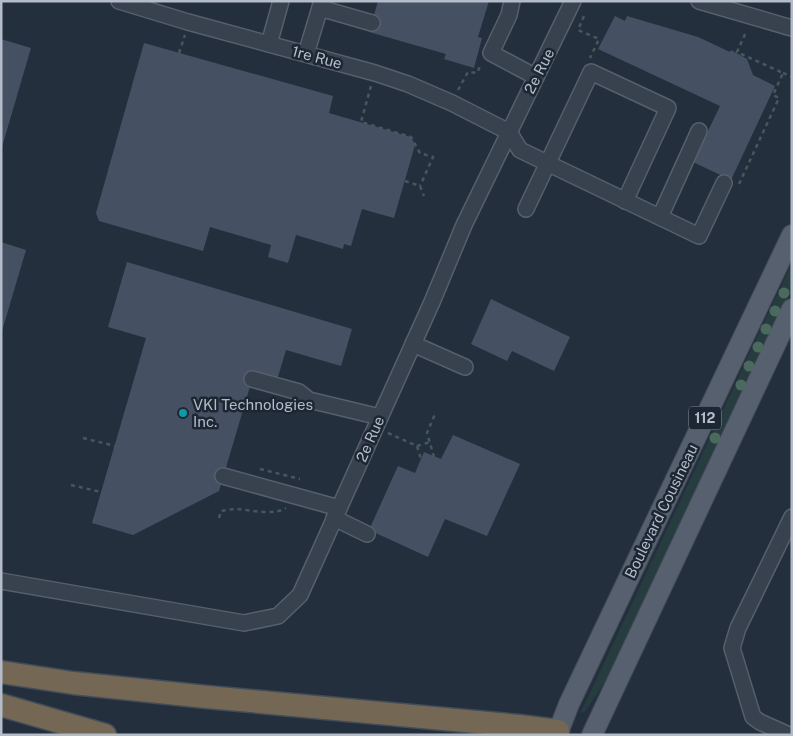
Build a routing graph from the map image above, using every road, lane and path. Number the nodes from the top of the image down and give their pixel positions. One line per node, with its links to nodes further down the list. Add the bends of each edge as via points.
1 (119, 1): 11 (street, 1re Rue)
2 (281, 1): 11 (street)
3 (512, 1): 17 (street, via 491,53)
4 (573, 1): 17 (street, 2e Rue)
5 (700, 1): 9 (street)
6 (321, 5): 8 (street); 12 (street)
7 (584, 16): 13 (path, via 578,30 599,39)
8 (372, 23)
9 (792, 28)
10 (746, 32): 16 (path, via 737,52)
11 (269, 44): 12 (street, 1re Rue)
12 (306, 54): 15 (street, 1re Rue)
13 (589, 61)
14 (482, 62): 19 (path, via 477,72 468,72)
15 (375, 73): 20 (street, 1re Rue, via 428,92); 25 (path, via 361,122 411,136 420,154 433,157)
16 (783, 73): 18 (path); 24 (path, via 773,95 779,98 739,184)
17 (536, 77): 20 (street, 2e Rue)
18 (792, 77)
19 (458, 90)
20 (508, 132): 22 (street, via 520,150); 32 (street, 2e Rue)
21 (700, 132): 29 (street)
22 (547, 163): 27 (street); 27 (street, via 591,72 668,108); 28 (street)
23 (405, 181): 25 (path)
24 (728, 182): 29 (street, via 699,236)
25 (420, 186): 26 (path)
26 (424, 196)
27 (625, 201): 29 (street)
28 (526, 209)
29 (660, 217)
30 (792, 235): 56 (main road, Boulevard Cousineau / 112, via 568,704)
31 (792, 309): 58 (main road, Boulevard Cousineau / 112)
32 (413, 344): 33 (street); 36 (street, 2e Rue)
33 (465, 367)
34 (252, 379): 36 (street, via 299,392 309,400)
35 (434, 414): 38 (path, via 427,433)
36 (378, 422): 40 (path); 49 (street, 2e Rue)
37 (83, 438): 39 (path)
38 (430, 442): 40 (path); 41 (path)
39 (115, 446)
40 (417, 446): 42 (path)
41 (434, 457)
42 (421, 459)
43 (255, 468): 45 (path)
44 (223, 476): 48 (street)
45 (300, 479)
46 (71, 485): 47 (path)
47 (101, 492)
48 (296, 496): 49 (street); 51 (path, via 292,504 282,511 235,509 221,511)
49 (337, 513): 52 (street); 53 (street, 2e Rue, via 300,595 278,616 244,623)
50 (792, 517): 59 (street, via 738,628 732,648 753,717)
51 (219, 518)
52 (367, 534)
53 (1, 581)
54 (1, 672): 56 (highway, via 99,686 519,726)
55 (1, 705): 57 (highway)
56 (562, 734)
57 (105, 735)
58 (592, 735)
59 (789, 735)

